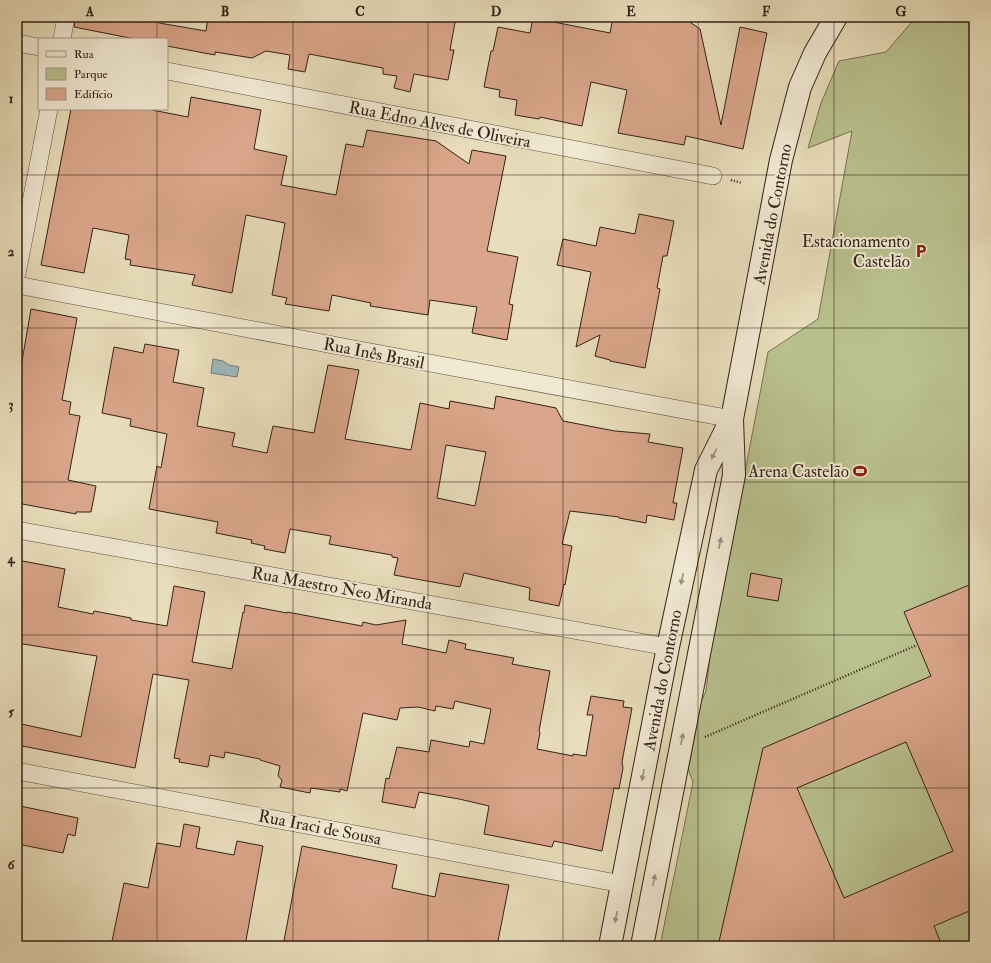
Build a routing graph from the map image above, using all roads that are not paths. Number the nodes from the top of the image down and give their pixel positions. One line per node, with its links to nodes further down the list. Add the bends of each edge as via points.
1 (66, 17): 3 (street)
2 (836, 17): 11 (street, Avenida do Contorno, via 815,53 800,87 794,109 781,160)
3 (62, 38)
4 (17, 43): 5 (street)
5 (38, 47)
6 (168, 71): 8 (street, Rua Edno Alves de Oliveira)
7 (49, 110): 9 (street)
8 (713, 176)
9 (17, 274)
10 (17, 285): 11 (street, Rua Inês Brasil)
11 (732, 419): 13 (street, Avenida do Contorno, one-way to 13, via 706,470); 17 (street, Avenida do Contorno, one-way to 11, via 734,475)
12 (17, 530): 13 (street, Rua Maestro Neo Miranda)
13 (668, 647): 15 (street, Avenida do Contorno, one-way to 15)
14 (17, 771): 15 (street, Rua Iraci de Sousa)
15 (622, 884): 16 (street, Avenida do Contorno, one-way to 16)
16 (610, 946)
17 (642, 946)

